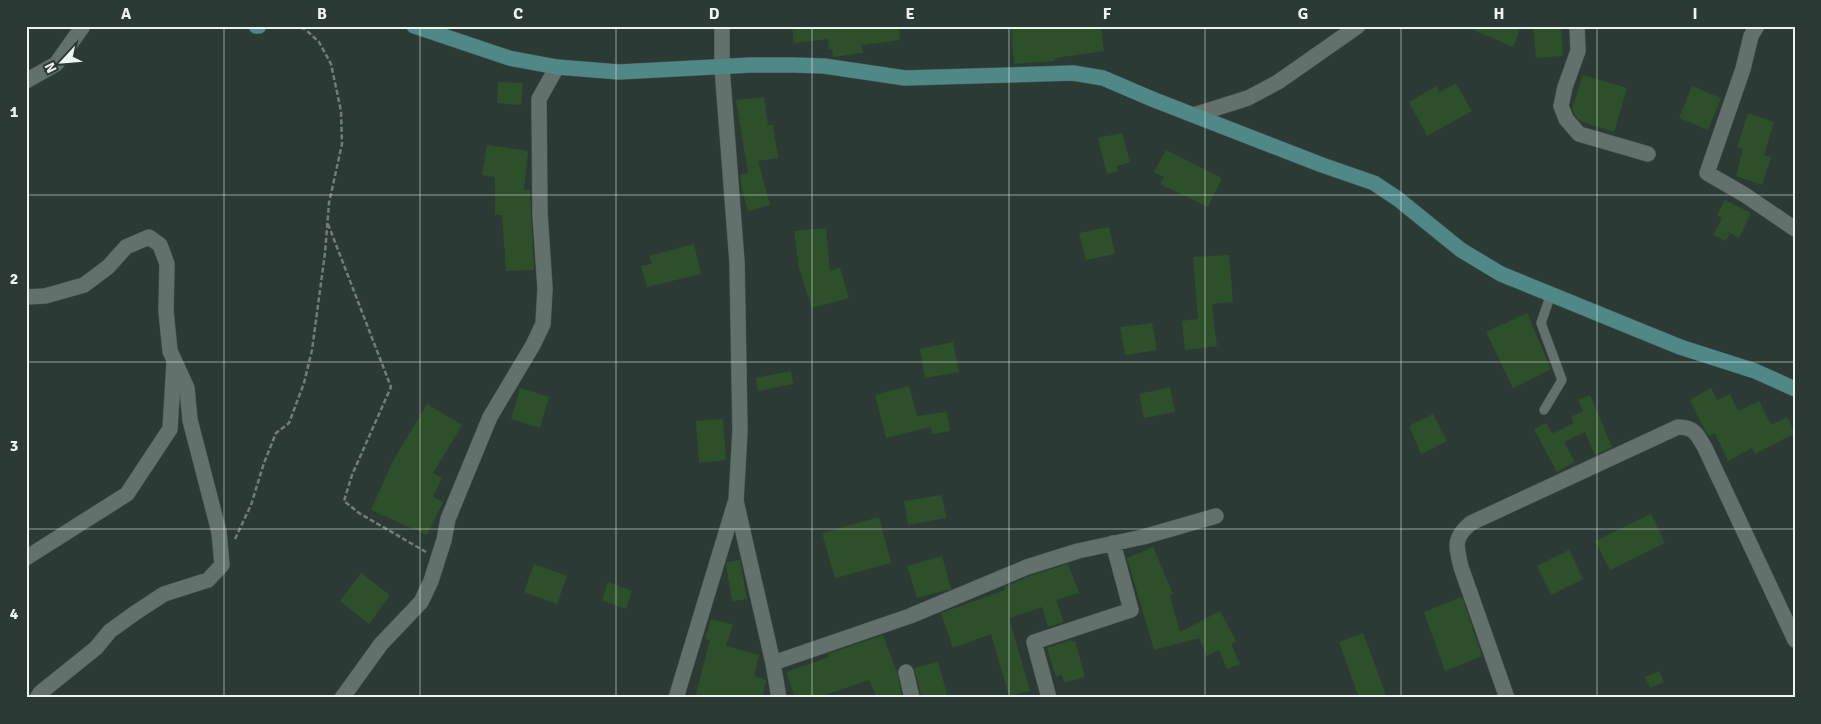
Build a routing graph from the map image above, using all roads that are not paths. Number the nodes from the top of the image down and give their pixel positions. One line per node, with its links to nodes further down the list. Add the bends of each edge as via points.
1 (83, 26): 9 (street, via 56,64)
2 (414, 26): 7 (street, via 509,58)
3 (722, 26): 8 (street)
4 (1358, 26): 10 (street, via 1278,82 1248,98)
5 (1577, 26): 11 (street, via 1578,51 1561,106 1566,120 1580,134)
6 (1757, 26): 12 (street, via 1707,173)
7 (556, 67): 8 (street, via 619,72); 26 (street, via 539,99 540,213 545,289 543,324 490,417 448,519 432,581 421,602 381,644)
8 (722, 67): 10 (street, via 824,66 905,78 1073,73 1104,78); 18 (street, via 737,262 740,431)
9 (26, 81)
10 (1194, 115): 13 (street, via 1374,182 1461,250 1501,274)
11 (1648, 154)
12 (1795, 229)
13 (1552, 294): 16 (street, via 1680,347 1755,371); 17 (lane, via 1541,322 1562,380)
14 (26, 297): 15 (street, via 45,296 84,285 108,267 126,247 149,237 160,245 167,264 166,311)
15 (174, 361): 21 (street, via 170,429 127,494); 25 (street, via 187,388 190,420 218,532 222,566 208,580 164,594 135,612)
16 (1795, 389)
17 (1544, 410)
18 (736, 501): 23 (street); 27 (street)
19 (1216, 516): 20 (street)
20 (1113, 543): 23 (street, via 1078,550 910,616); 30 (street, via 1131,610 1034,642)
21 (26, 558)
22 (1795, 640): 31 (street, via 1705,448 1697,434 1688,427 1678,427 1471,523 1460,532 1456,547 1461,567)
23 (773, 663): 28 (street)
24 (906, 672): 29 (street)
25 (37, 698)
26 (342, 698)
27 (676, 698)
28 (779, 698)
29 (912, 698)
30 (1050, 698)
31 (1507, 698)

